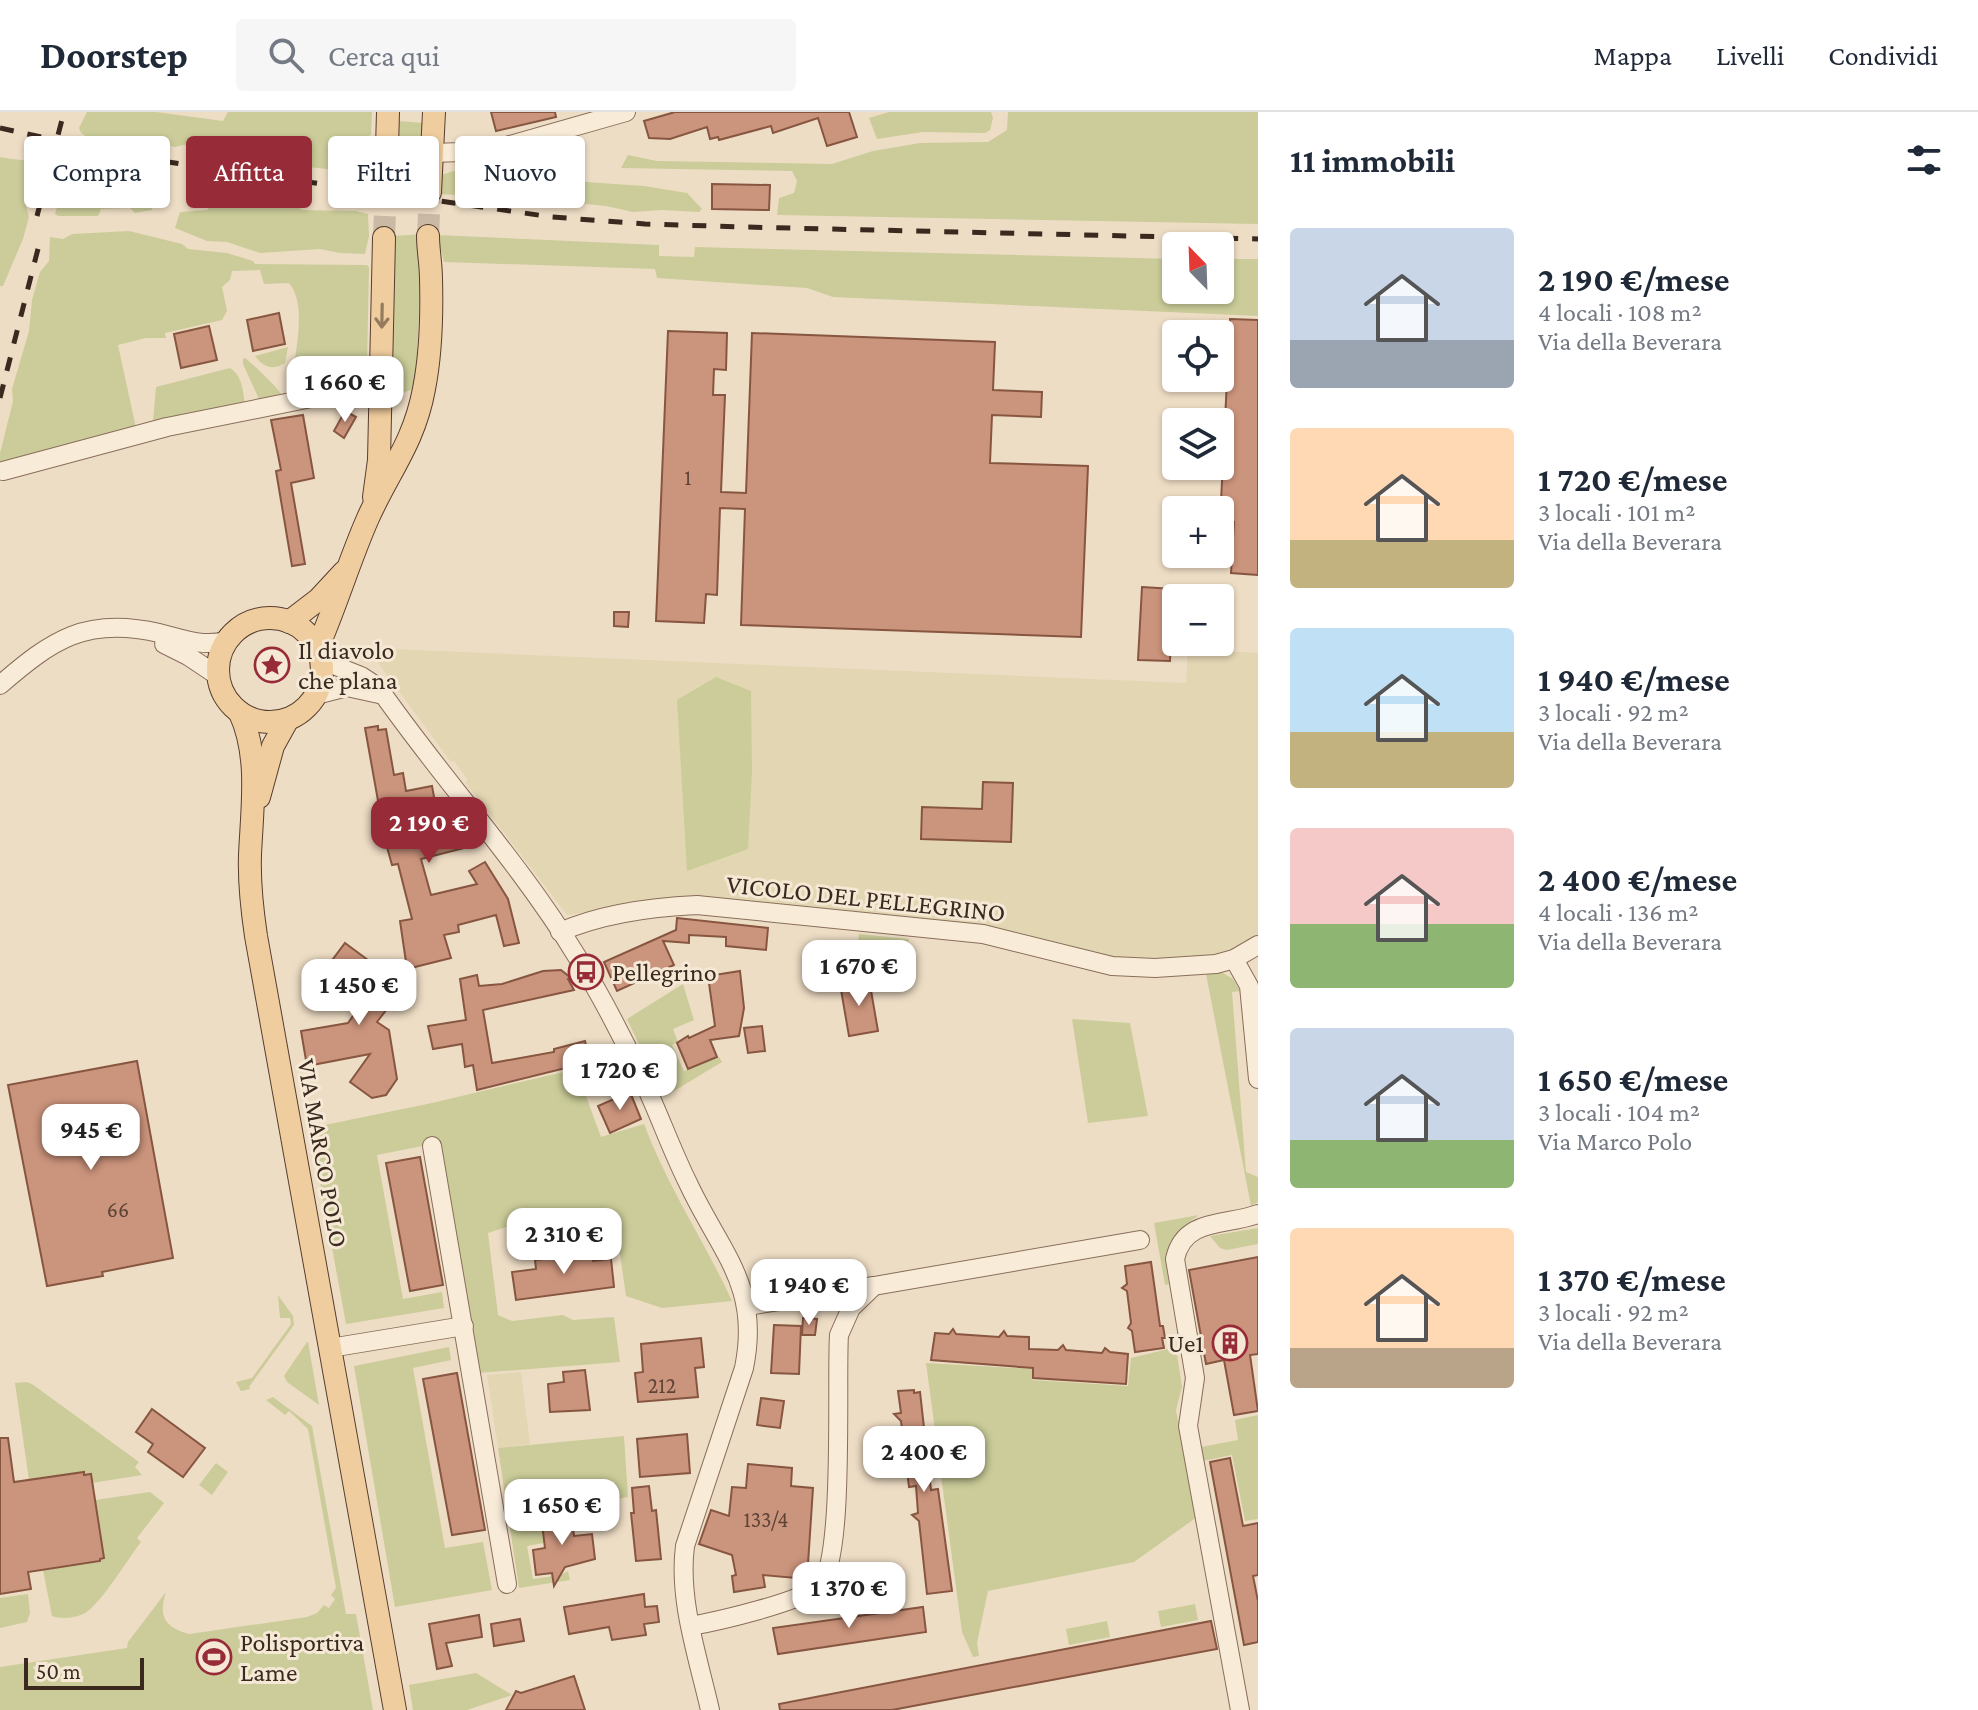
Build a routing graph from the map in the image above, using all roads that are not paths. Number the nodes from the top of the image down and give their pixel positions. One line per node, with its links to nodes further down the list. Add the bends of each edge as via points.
1 (388, 112): 4 (main road)
2 (434, 112): 5 (main road)
3 (626, 112): 6 (street, via 489,151)
4 (387, 136)
5 (433, 136)
6 (439, 153)
7 (428, 236): 11 (main road, via 430,324 424,390 405,449)
8 (384, 238): 9 (main road, one-way to 9)
9 (381, 390): 10 (street, via 316,397 167,427); 11 (main road, via 378,477)
10 (3, 471)
11 (370, 514): 12 (main road)
12 (346, 569): 13 (main road); 16 (main road)
13 (289, 622): 15 (main road, via 259,619); 16 (main road, via 304,631)
14 (128, 630): 15 (street, via 196,644); 17 (street, via 178,651); 18 (street, via 93,629 61,639)
15 (226, 641): 17 (main road)
16 (319, 655): 19 (main road, via 322,675); 20 (street, via 372,682)
17 (218, 676): 21 (main road, via 225,696)
18 (0, 685)
19 (316, 695): 20 (street, via 347,687); 22 (main road)
20 (384, 696): 24 (street)
21 (240, 713): 22 (main road, via 262,722); 23 (main road, VIA MARCO POLO, via 250,749)
22 (288, 719): 23 (main road, VIA MARCO POLO, via 273,746)
23 (253, 825): 34 (main road, VIA MARCO POLO, via 253,920)
24 (560, 932): 26 (street, VICOLO DEL PELLEGRINO, via 627,914 697,905 983,934 1112,966 1195,966); 32 (street, via 641,1074 695,1198 731,1260)
25 (1258, 945): 26 (street, VICOLO DEL PELLEGRINO)
26 (1234, 959): 27 (street, via 1249,986)
27 (1258, 1079)
28 (432, 1146): 33 (street)
29 (1258, 1214): 39 (street, via 1197,1228 1180,1244 1175,1259 1195,1378 1188,1426)
30 (1140, 1240): 31 (street)
31 (874, 1286): 32 (street); 36 (street, via 851,1308 839,1335 833,1538 824,1582 773,1605)
32 (747, 1306): 36 (street, via 744,1368 685,1546)
33 (464, 1326): 34 (street); 35 (street)
34 (330, 1348): 37 (main road, VIA MARCO POLO)
35 (507, 1584)
36 (691, 1626): 38 (street)
37 (395, 1710)
38 (710, 1710)
39 (1240, 1710)

